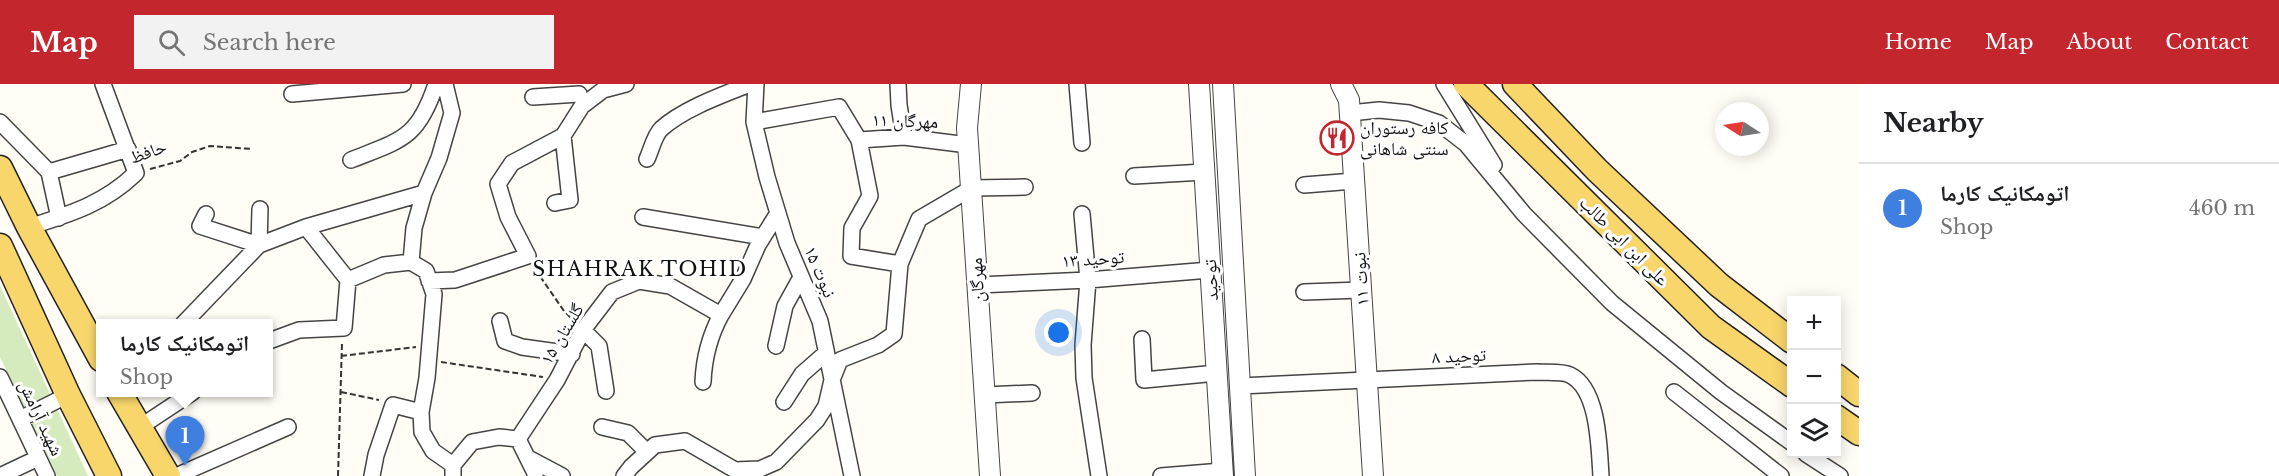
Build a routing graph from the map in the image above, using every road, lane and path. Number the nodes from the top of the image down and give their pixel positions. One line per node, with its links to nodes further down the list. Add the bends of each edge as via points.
1 (103, 84): 28 (street)
2 (403, 84): 17 (street)
3 (436, 84): 31 (street, via 420,122 400,140)
4 (445, 84): 41 (street, via 452,113)
5 (626, 84): 18 (street)
6 (750, 84): 30 (street, via 719,96 659,130)
7 (756, 84): 22 (street, نبوت ۱۵)
8 (898, 84): 24 (street)
9 (971, 84): 27 (street, مهرگان)
10 (1077, 84): 26 (street)
11 (1199, 84): 34 (street, توحید)
12 (1223, 84): 88 (street, توحید)
13 (1341, 84): 20 (street, نبوت ۱۱)
14 (1444, 84): 47 (street)
15 (1466, 84): 87 (main road, علی ابن ابی طالب, via 1711,327)
16 (1515, 84): 71 (main road, علی ابن ابی طالب, via 1597,170 1710,277)
17 (292, 94)
18 (579, 95): 19 (street); 23 (street)
19 (533, 97)
20 (1350, 113): 37 (street, نبوت ۱۱); 47 (street, via 1409,113 1439,123 1466,144)
21 (0, 122): 33 (street)
22 (754, 122): 25 (street, مهرگان ۱۱, via 839,106); 44 (street, نبوت ۱۵)
23 (563, 136): 42 (street, via 570,200); 55 (street, via 512,163 498,184 508,217)
24 (904, 137): 25 (street, مهرگان ۱۱); 27 (street, مهرگان ۱۱)
25 (859, 140): 57 (street, via 870,196 852,228 851,256)
26 (1082, 144)
27 (968, 145): 40 (street, مهرگان)
28 (128, 149): 33 (street); 35 (street)
29 (252, 149): 35 (path, حافظ, via 210,146 180,161)
30 (647, 159)
31 (351, 160)
32 (0, 168): 50 (main road)
33 (49, 172): 49 (street)
34 (1204, 172): 36 (street); 58 (street, توحید)
35 (136, 173): 49 (street, حافظ, via 89,207)
36 (1134, 176)
37 (1354, 181): 38 (street); 64 (street, نبوت ۱۱)
38 (1304, 185)
39 (1025, 187): 40 (street)
40 (972, 188): 57 (street, via 919,219); 63 (street, مهرگان)
41 (424, 193): 51 (street); 56 (street, via 414,228)
42 (555, 203)
43 (260, 209): 53 (street)
44 (778, 213): 52 (street); 59 (street, نبوت ۱۵)
45 (206, 214): 53 (street, via 200,226)
46 (1082, 214): 61 (street)
47 (1524, 214): 108 (street, via 1612,303 1720,392)
48 (643, 217): 52 (street)
49 (59, 218): 50 (street, حافظ)
50 (29, 227): 75 (main road)
51 (306, 227): 53 (street); 60 (street)
52 (762, 237): 66 (street)
53 (259, 245): 67 (street)
54 (0, 246): 94 (main road)
55 (528, 256): 62 (street, via 455,280); 70 (path, via 564,311)
56 (411, 262): 60 (street, via 384,265); 62 (street, via 426,272)
57 (900, 264): 83 (street, via 894,334 840,360)
58 (1210, 270): 61 (street, توحید ۱۳); 80 (street, توحید)
59 (801, 277): 74 (street, via 785,306); 77 (street, نبوت ۱۵, via 820,321)
60 (348, 280): 69 (street)
61 (1088, 280): 63 (street, توحید ۱۳); 128 (street, via 1084,378)
62 (429, 281): 76 (street, via 434,294)
63 (978, 285): 95 (street, مهرگان)
64 (1361, 290): 65 (street); 84 (street, نبوت ۱۱)
65 (1304, 292)
66 (721, 315): 70 (street, گلستان ۱۵, via 670,285 639,281 612,292); 86 (street, via 704,358)
67 (188, 319)
68 (500, 321): 78 (street, via 505,340 522,347)
69 (344, 328): 73 (street, via 299,330); 79 (path)
70 (583, 330): 78 (street, گلستان ۱۵); 90 (street, via 598,346)
71 (1787, 338)
72 (1142, 339): 80 (street, via 1144,380)
73 (273, 340)
74 (776, 346)
75 (96, 350)
76 (430, 353): 79 (path); 82 (path); 100 (street)
77 (826, 353): 83 (street, نبوت ۱۵); 98 (street, via 802,374)
78 (572, 354): 82 (street, گلستان ۱۵)
79 (340, 356): 89 (path)
80 (1216, 373): 115 (street, توحید)
81 (0, 377): 101 (street, شهید آرامش)
82 (557, 380): 107 (street, گلستان ۱۵)
83 (832, 380): 114 (street, via 818,420 776,462); 126 (street, نبوت ۱۵)
84 (1367, 380): 88 (street, توحید ۸); 131 (street, نبوت ۱۱); 132 (street, توحید ۸, via 1537,372 1570,375 1588,392 1598,429)
85 (1841, 380): 93 (main road)
86 (703, 382)
87 (1787, 382)
88 (1240, 386): 130 (street, توحید)
89 (340, 391): 99 (path); 121 (path)
90 (606, 391)
91 (1674, 392): 133 (street)
92 (1032, 393): 95 (street)
93 (1859, 394)
94 (68, 395): 101 (street); 118 (main road)
95 (985, 395): 127 (street, مهرگان)
96 (121, 397): 103 (main road)
97 (187, 397): 103 (street)
98 (784, 402)
99 (393, 405): 100 (street); 122 (street)
100 (421, 412): 113 (street, via 422,432 432,451)
101 (20, 419): 110 (street, شهید آرامش)
102 (1841, 420): 106 (main road)
103 (140, 427): 119 (main road)
104 (288, 427): 120 (street)
105 (602, 427): 109 (street, via 628,433)
106 (1859, 433)
107 (518, 439): 111 (street); 113 (street, via 499,437 472,442)
108 (1787, 440)
109 (647, 452): 114 (street, via 655,445 685,441 735,470); 125 (street)
110 (38, 458): 116 (street); 117 (street, شهید آرامش)
111 (528, 458): 123 (street); 124 (street)
112 (1813, 458): 134 (street)
113 (453, 471)
114 (759, 472)
115 (1223, 474): 129 (street)
116 (0, 476)
117 (47, 476)
118 (110, 476)
119 (168, 476)
120 (176, 476)
121 (338, 476)
122 (372, 476)
123 (535, 476)
124 (562, 476)
125 (624, 476)
126 (852, 476)
127 (990, 476)
128 (1099, 476)
129 (1161, 476)
130 (1245, 476)
131 (1373, 476)
132 (1601, 476)
133 (1781, 476)
134 (1840, 476)

